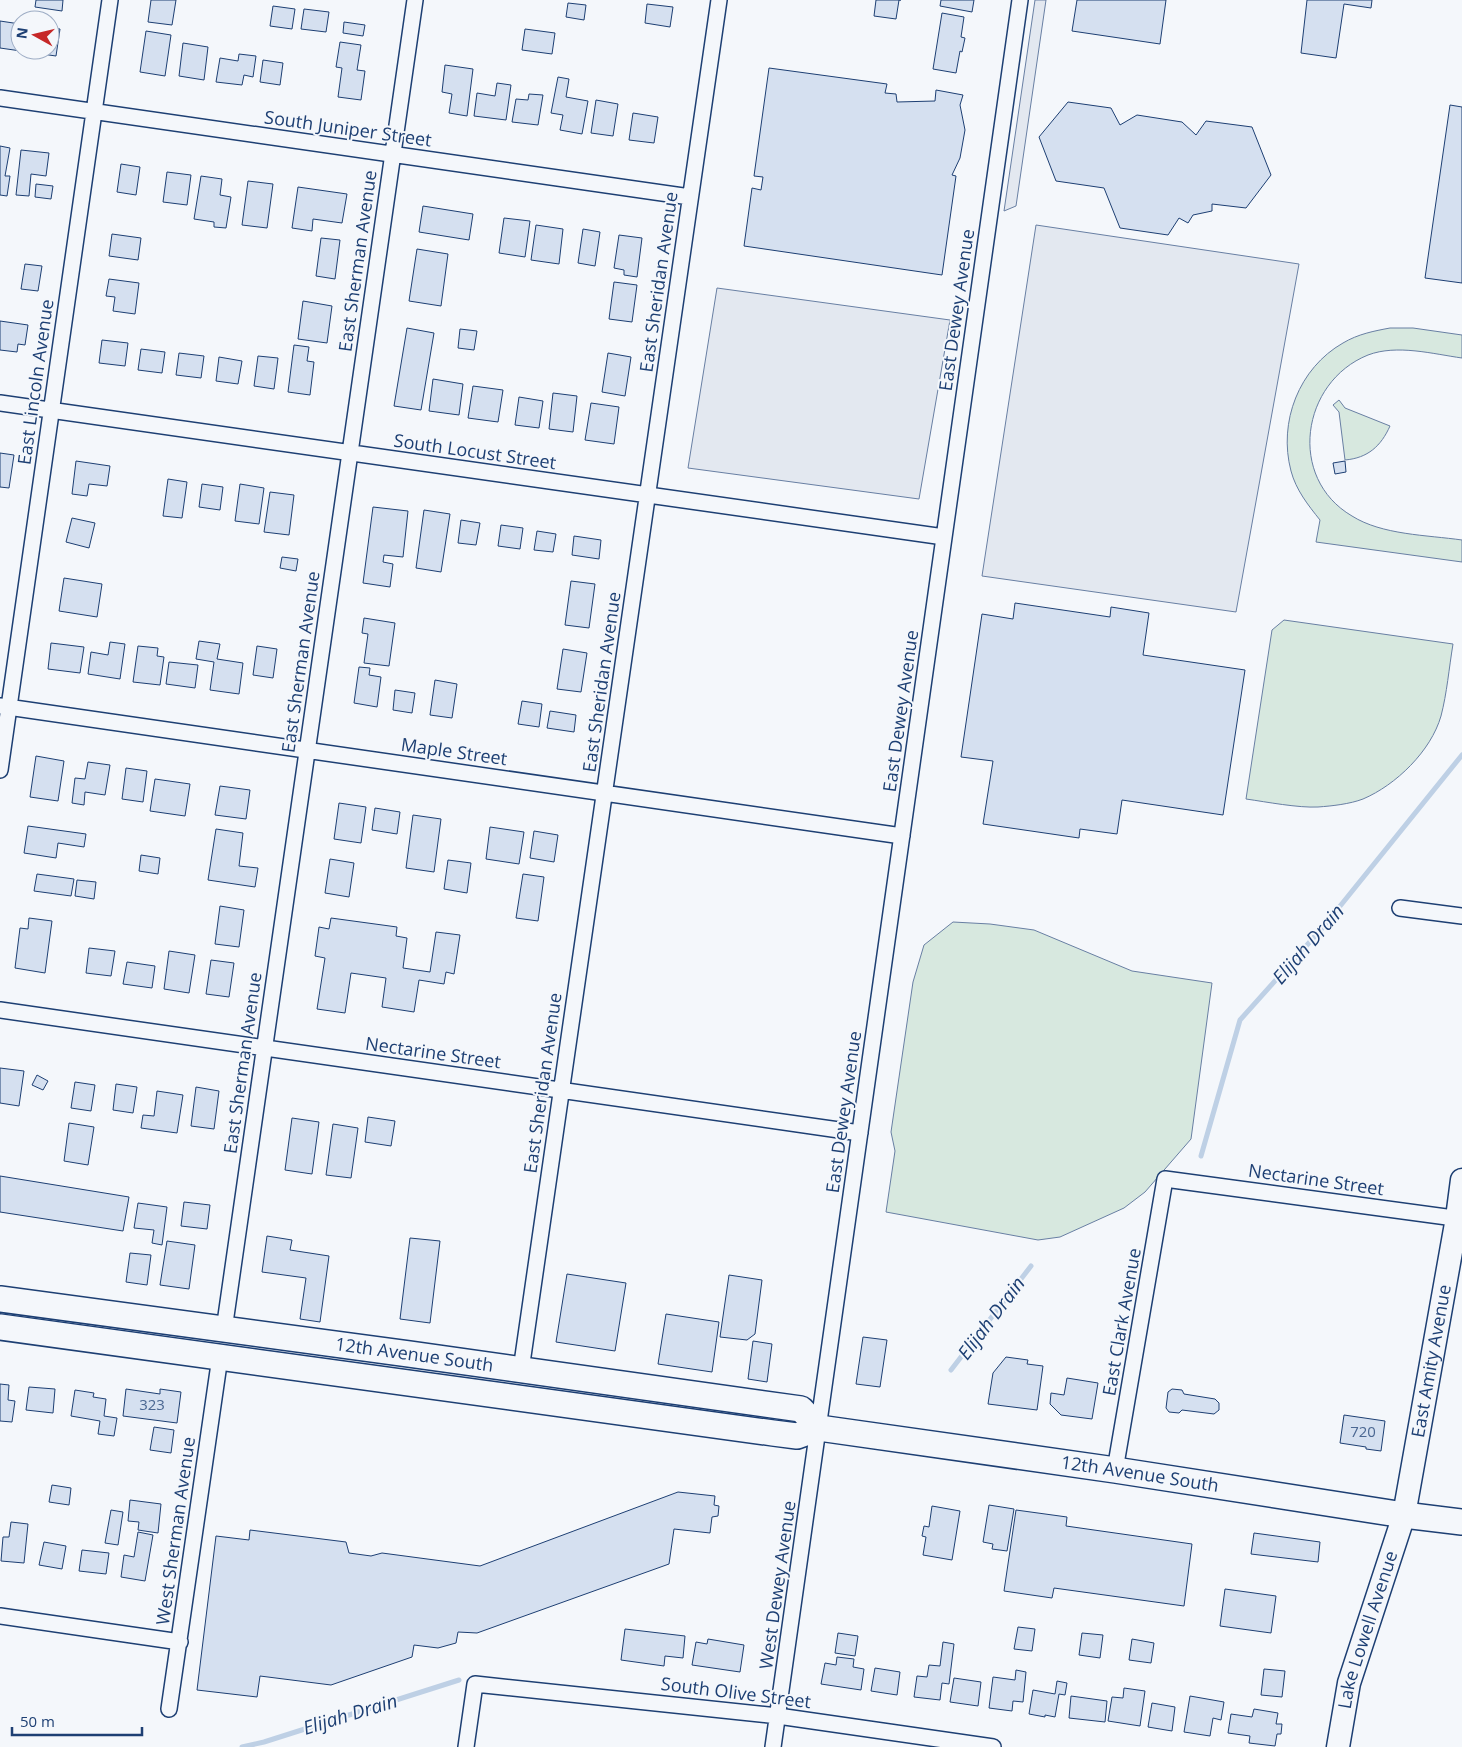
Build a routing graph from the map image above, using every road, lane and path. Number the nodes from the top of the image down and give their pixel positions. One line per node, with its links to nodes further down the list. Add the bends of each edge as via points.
1 (110, 0): 6 (street, East Lincoln Avenue)
2 (414, 0): 7 (street, East Sherman Avenue)
3 (719, 0): 8 (street, East Sheridan Avenue)
4 (1020, 0): 13 (street, East Dewey Avenue)
5 (0, 98): 6 (street, South Juniper Street)
6 (94, 112): 7 (street, South Juniper Street); 10 (street, East Lincoln Avenue)
7 (392, 154): 8 (street, South Juniper Street); 11 (street, East Sherman Avenue)
8 (690, 198): 12 (street, East Sheridan Avenue)
9 (0, 402): 10 (street, South Locust Street)
10 (51, 410): 11 (street, South Locust Street); 14 (street, East Lincoln Avenue)
11 (349, 453): 12 (street, South Locust Street); 15 (street, East Sherman Avenue)
12 (648, 495): 13 (street, South Locust Street); 17 (street, East Sheridan Avenue)
13 (944, 537): 18 (street, East Dewey Avenue)
14 (4, 707): 15 (street, Maple Street); 16 (street, East Lincoln Avenue)
15 (307, 750): 17 (street, Maple Street); 22 (street, East Sherman Avenue)
16 (0, 770)
17 (604, 793): 18 (street, Maple Street); 23 (street, East Sheridan Avenue)
18 (902, 836): 24 (street, East Dewey Avenue)
19 (1400, 908): 20 (street)
20 (1462, 916)
21 (0, 1010): 22 (street, Nectarine Street)
22 (264, 1048): 23 (street, Nectarine Street); 30 (street, East Sherman Avenue)
23 (561, 1090): 24 (street, Nectarine Street); 34 (street, East Sheridan Avenue)
24 (860, 1132): 37 (street, East Dewey Avenue)
25 (1165, 1179): 27 (street, Nectarine Street); 38 (street, East Clark Avenue)
26 (1462, 1180): 27 (main road, East Amity Avenue)
27 (1460, 1218): 39 (main road, East Amity Avenue)
28 (0, 1299): 30 (main road, 12th Avenue South)
29 (0, 1327): 31 (main road, 12th Avenue South)
30 (224, 1330): 31 (main road, via 216,1338 205,1341 124,1330); 34 (main road, 12th Avenue South)
31 (92, 1340): 32 (main road, 12th Avenue South)
32 (220, 1357): 33 (main road, 12th Avenue South); 42 (street, West Sherman Avenue)
33 (318, 1370): 34 (main road, via 358,1363 490,1381); 36 (main road, 12th Avenue South)
34 (514, 1370): 35 (main road, 12th Avenue South)
35 (635, 1387): 36 (main road, via 630,1393 618,1397 544,1388); 37 (main road, 12th Avenue South, via 801,1409)
36 (521, 1398): 37 (main road, 12th Avenue South, via 797,1436)
37 (819, 1428): 38 (main road, 12th Avenue South); 44 (street, West Dewey Avenue)
38 (1115, 1470): 39 (main road, 12th Avenue South)
39 (1404, 1515): 40 (main road, 12th Avenue South); 48 (main road, Lake Lowell Avenue, via 1350,1683)
40 (1462, 1522)
41 (0, 1616): 42 (street)
42 (180, 1642): 43 (street, West Sherman Avenue)
43 (169, 1709)
44 (778, 1716): 45 (street, South Olive Street, via 475,1684); 46 (street, West Dewey Avenue); 47 (street, South Olive Street)
45 (466, 1747)
46 (773, 1747)
47 (993, 1747)
48 (1338, 1747)

